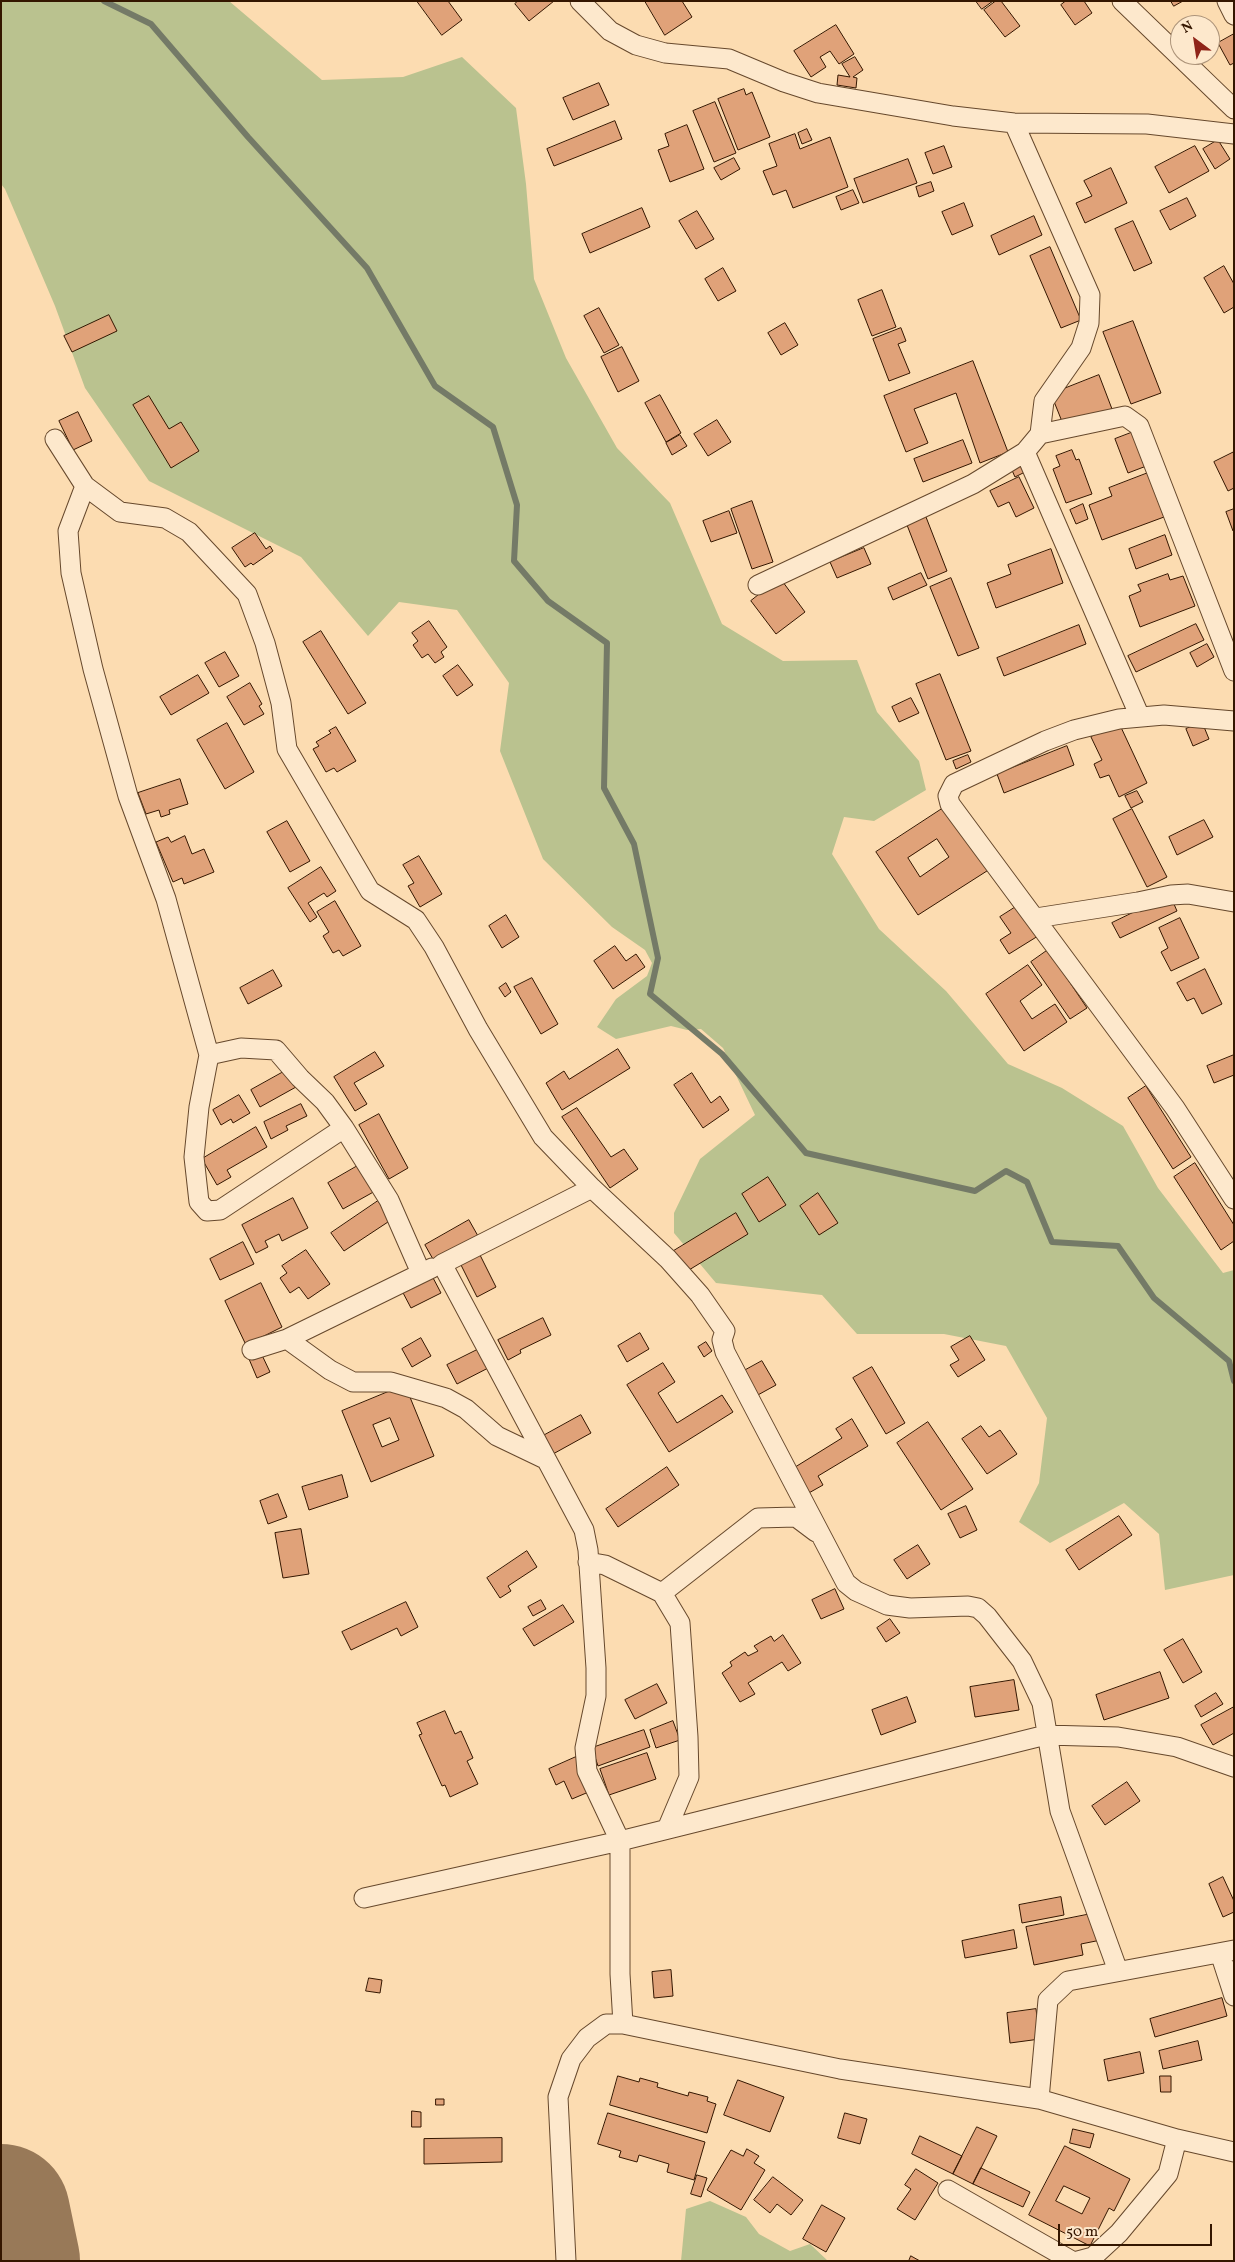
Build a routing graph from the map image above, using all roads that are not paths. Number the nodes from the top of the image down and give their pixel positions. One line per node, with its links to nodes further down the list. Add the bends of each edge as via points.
1 (580, 1): 6 (street, via 610,31 636,45 665,53 729,59 818,92 953,116)
2 (1122, 1): 5 (street)
3 (1227, 1): 4 (street)
4 (1234, 15)
5 (1234, 109)
6 (1014, 123): 7 (street, via 1147,124); 8 (street, via 1090,295 1089,323 1081,348 1044,401)
7 (1234, 134)
8 (1040, 434): 10 (street); 13 (street, via 1125,416 1138,426)
9 (55, 439): 11 (street)
10 (1025, 452): 12 (street, via 973,484); 14 (street)
11 (85, 486): 18 (street, via 68,531 74,582 93,669 128,796 166,899); 21 (street, via 120,512 166,518 189,532 246,594 266,643 281,703 287,749 355,868 370,891 416,920 543,1138)
12 (758, 585)
13 (1234, 671)
14 (1140, 717): 15 (street, via 1164,714); 17 (street, via 1083,728 1046,741 954,784 950,789 950,804)
15 (1234, 721)
16 (1234, 902): 17 (street, via 1188,894 1171,895)
17 (1036, 918): 20 (street)
18 (210, 1055): 19 (street, via 241,1048 276,1050 325,1102); 19 (street, via 194,1157 199,1202 207,1211 220,1210)
19 (344, 1128): 24 (street, via 389,1200)
20 (1227, 1175): 22 (street)
21 (592, 1188): 23 (street); 28 (street, via 668,1259 700,1295 724,1331 725,1352)
22 (1234, 1200)
23 (442, 1264): 24 (street); 27 (street)
24 (421, 1273): 25 (street)
25 (287, 1338): 26 (street); 27 (street, via 330,1370 353,1382 392,1382 446,1398 466,1409 496,1436)
26 (252, 1350)
27 (545, 1459): 29 (street, via 584,1530)
28 (821, 1536): 30 (street, via 796,1517 758,1518); 31 (street, via 846,1583 868,1598 887,1606 978,1608 1022,1661 1042,1703)
29 (588, 1562): 30 (street, via 605,1565); 34 (street, via 596,1696 585,1748 587,1771)
30 (662, 1593): 33 (street, via 680,1623 689,1777)
31 (1046, 1735): 32 (street, via 1118,1737 1177,1747); 33 (street); 37 (street, via 1060,1811)
32 (1234, 1767)
33 (667, 1830): 34 (street)
34 (620, 1842): 35 (street); 39 (street)
35 (364, 1898)
36 (1227, 1952): 37 (street); 38 (street)
37 (1118, 1971): 40 (street, via 1068,1981 1048,2000)
38 (1234, 1996)
39 (623, 2024): 40 (street, via 840,2068); 45 (street, via 606,2024 587,2038 571,2059 558,2097)
40 (1038, 2099): 41 (street)
41 (1177, 2139): 42 (street); 44 (street, via 1168,2174 1119,2233)
42 (1234, 2152)
43 (948, 2190): 46 (street)
44 (1089, 2259)
45 (566, 2261)
46 (1072, 2261)

